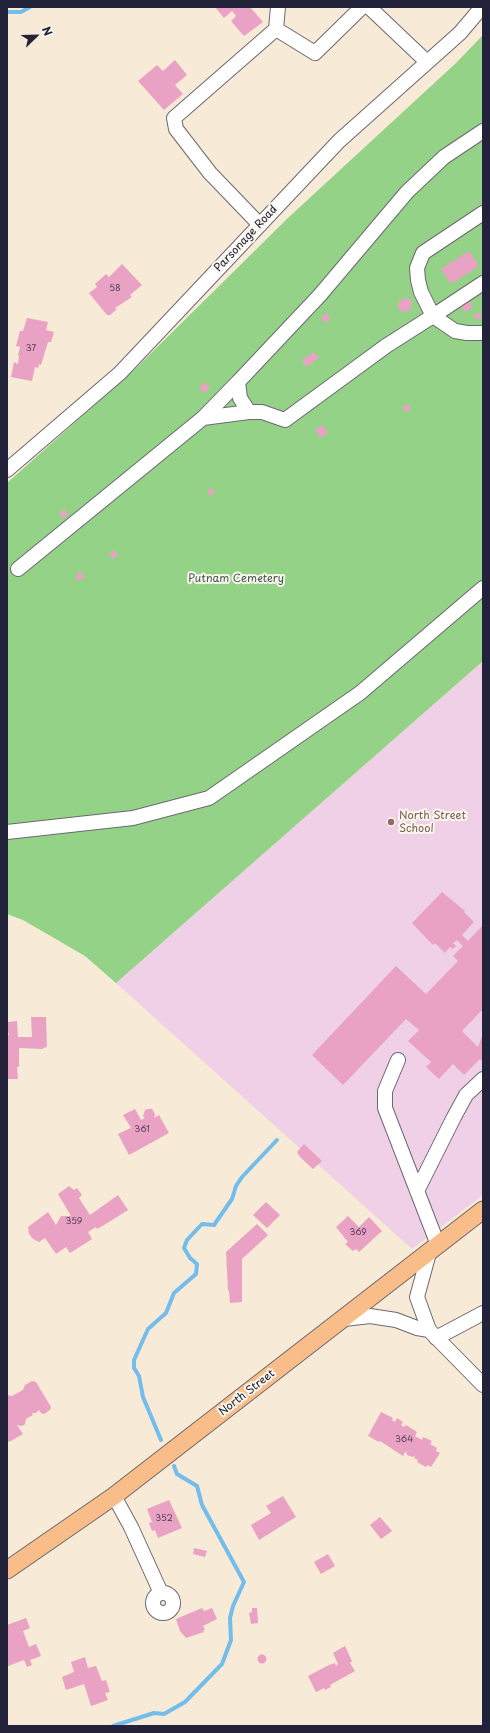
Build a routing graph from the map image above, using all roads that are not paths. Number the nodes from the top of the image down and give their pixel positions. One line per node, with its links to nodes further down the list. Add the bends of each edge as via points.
1 (278, 7): 5 (street)
2 (362, 7): 5 (street, via 315,53)
3 (369, 7): 6 (street)
4 (482, 7): 6 (street, Parsonage Road, via 460,33)
5 (276, 29): 9 (street, via 174,118 176,128 210,173)
6 (427, 62): 9 (street, Parsonage Road, via 339,141)
7 (483, 131): 13 (street, via 444,157 407,192 320,295)
8 (483, 213): 11 (street, via 423,253 418,268 418,280)
9 (260, 224): 16 (street, Parsonage Road, via 120,373)
10 (483, 283): 11 (street)
11 (432, 316): 12 (street, via 455,331); 14 (street, via 386,346 285,420 262,412)
12 (483, 332)
13 (238, 382): 14 (street, via 240,398); 15 (street)
14 (249, 412): 15 (street)
15 (203, 418): 17 (street)
16 (7, 470)
17 (18, 569)
18 (483, 588): 19 (street, via 360,692 209,798 133,818)
19 (7, 832)
20 (398, 1060): 22 (street, via 385,1091 385,1108)
21 (483, 1078): 22 (street, via 466,1095)
22 (417, 1191): 24 (street)
23 (483, 1210): 24 (main road, North Street)
24 (434, 1249): 26 (main road, North Street); 27 (street, via 417,1297)
25 (483, 1313): 27 (street)
26 (344, 1319): 27 (street, via 370,1316 396,1320); 29 (main road, North Street)
27 (432, 1334): 28 (street)
28 (483, 1385)
29 (114, 1496): 30 (main road, North Street); 31 (street)
30 (7, 1570)
31 (161, 1594)

